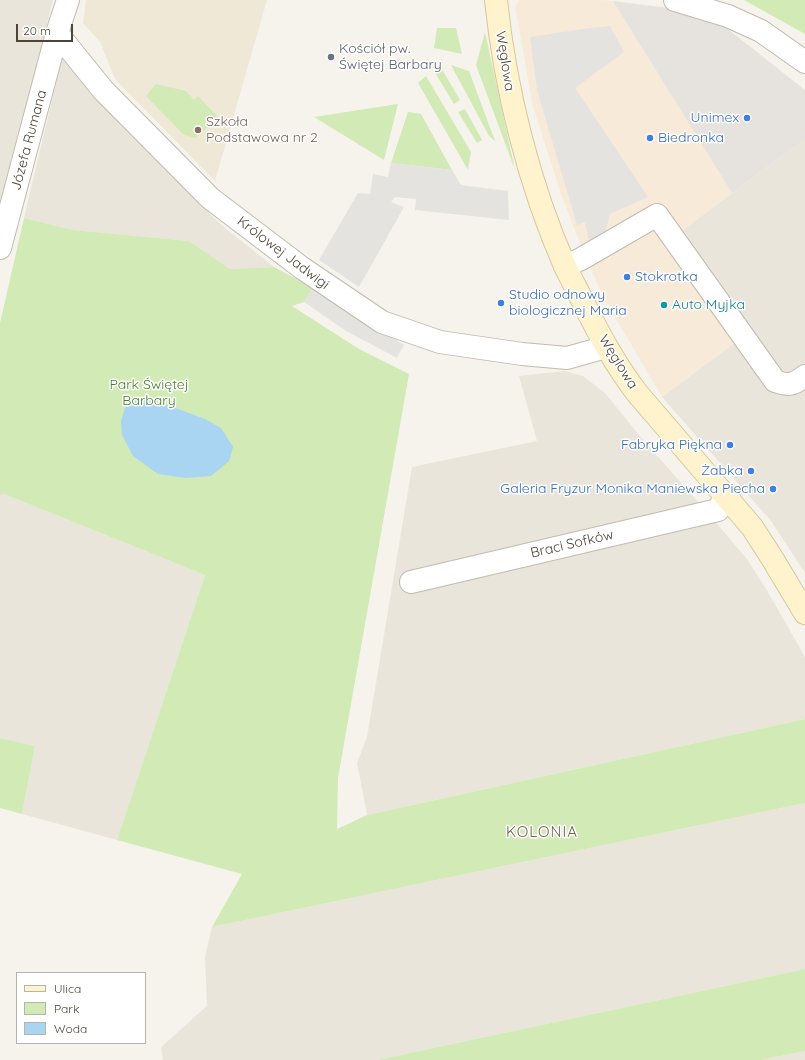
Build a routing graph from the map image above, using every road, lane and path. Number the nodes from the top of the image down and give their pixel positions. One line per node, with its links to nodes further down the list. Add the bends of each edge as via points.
1 (68, 0): 4 (street)
2 (496, 0): 7 (street, Węglowa, via 511,96 536,192)
3 (675, 0): 5 (street, via 728,16 754,28)
4 (57, 33): 6 (street, Józefa Rumana); 8 (street, Królowej Jadwigi, via 103,90 210,198 302,268 382,322 440,342 522,354 567,358)
5 (805, 62)
6 (0, 248)
7 (565, 266): 8 (street, Węglowa); 9 (street, via 657,214 775,381 794,384)
8 (606, 347): 10 (street, Węglowa, via 637,393)
9 (805, 376)
10 (730, 500): 11 (street, Braci Sofków, via 718,510); 12 (street, Węglowa, via 752,527)
11 (411, 582)
12 (805, 613)

